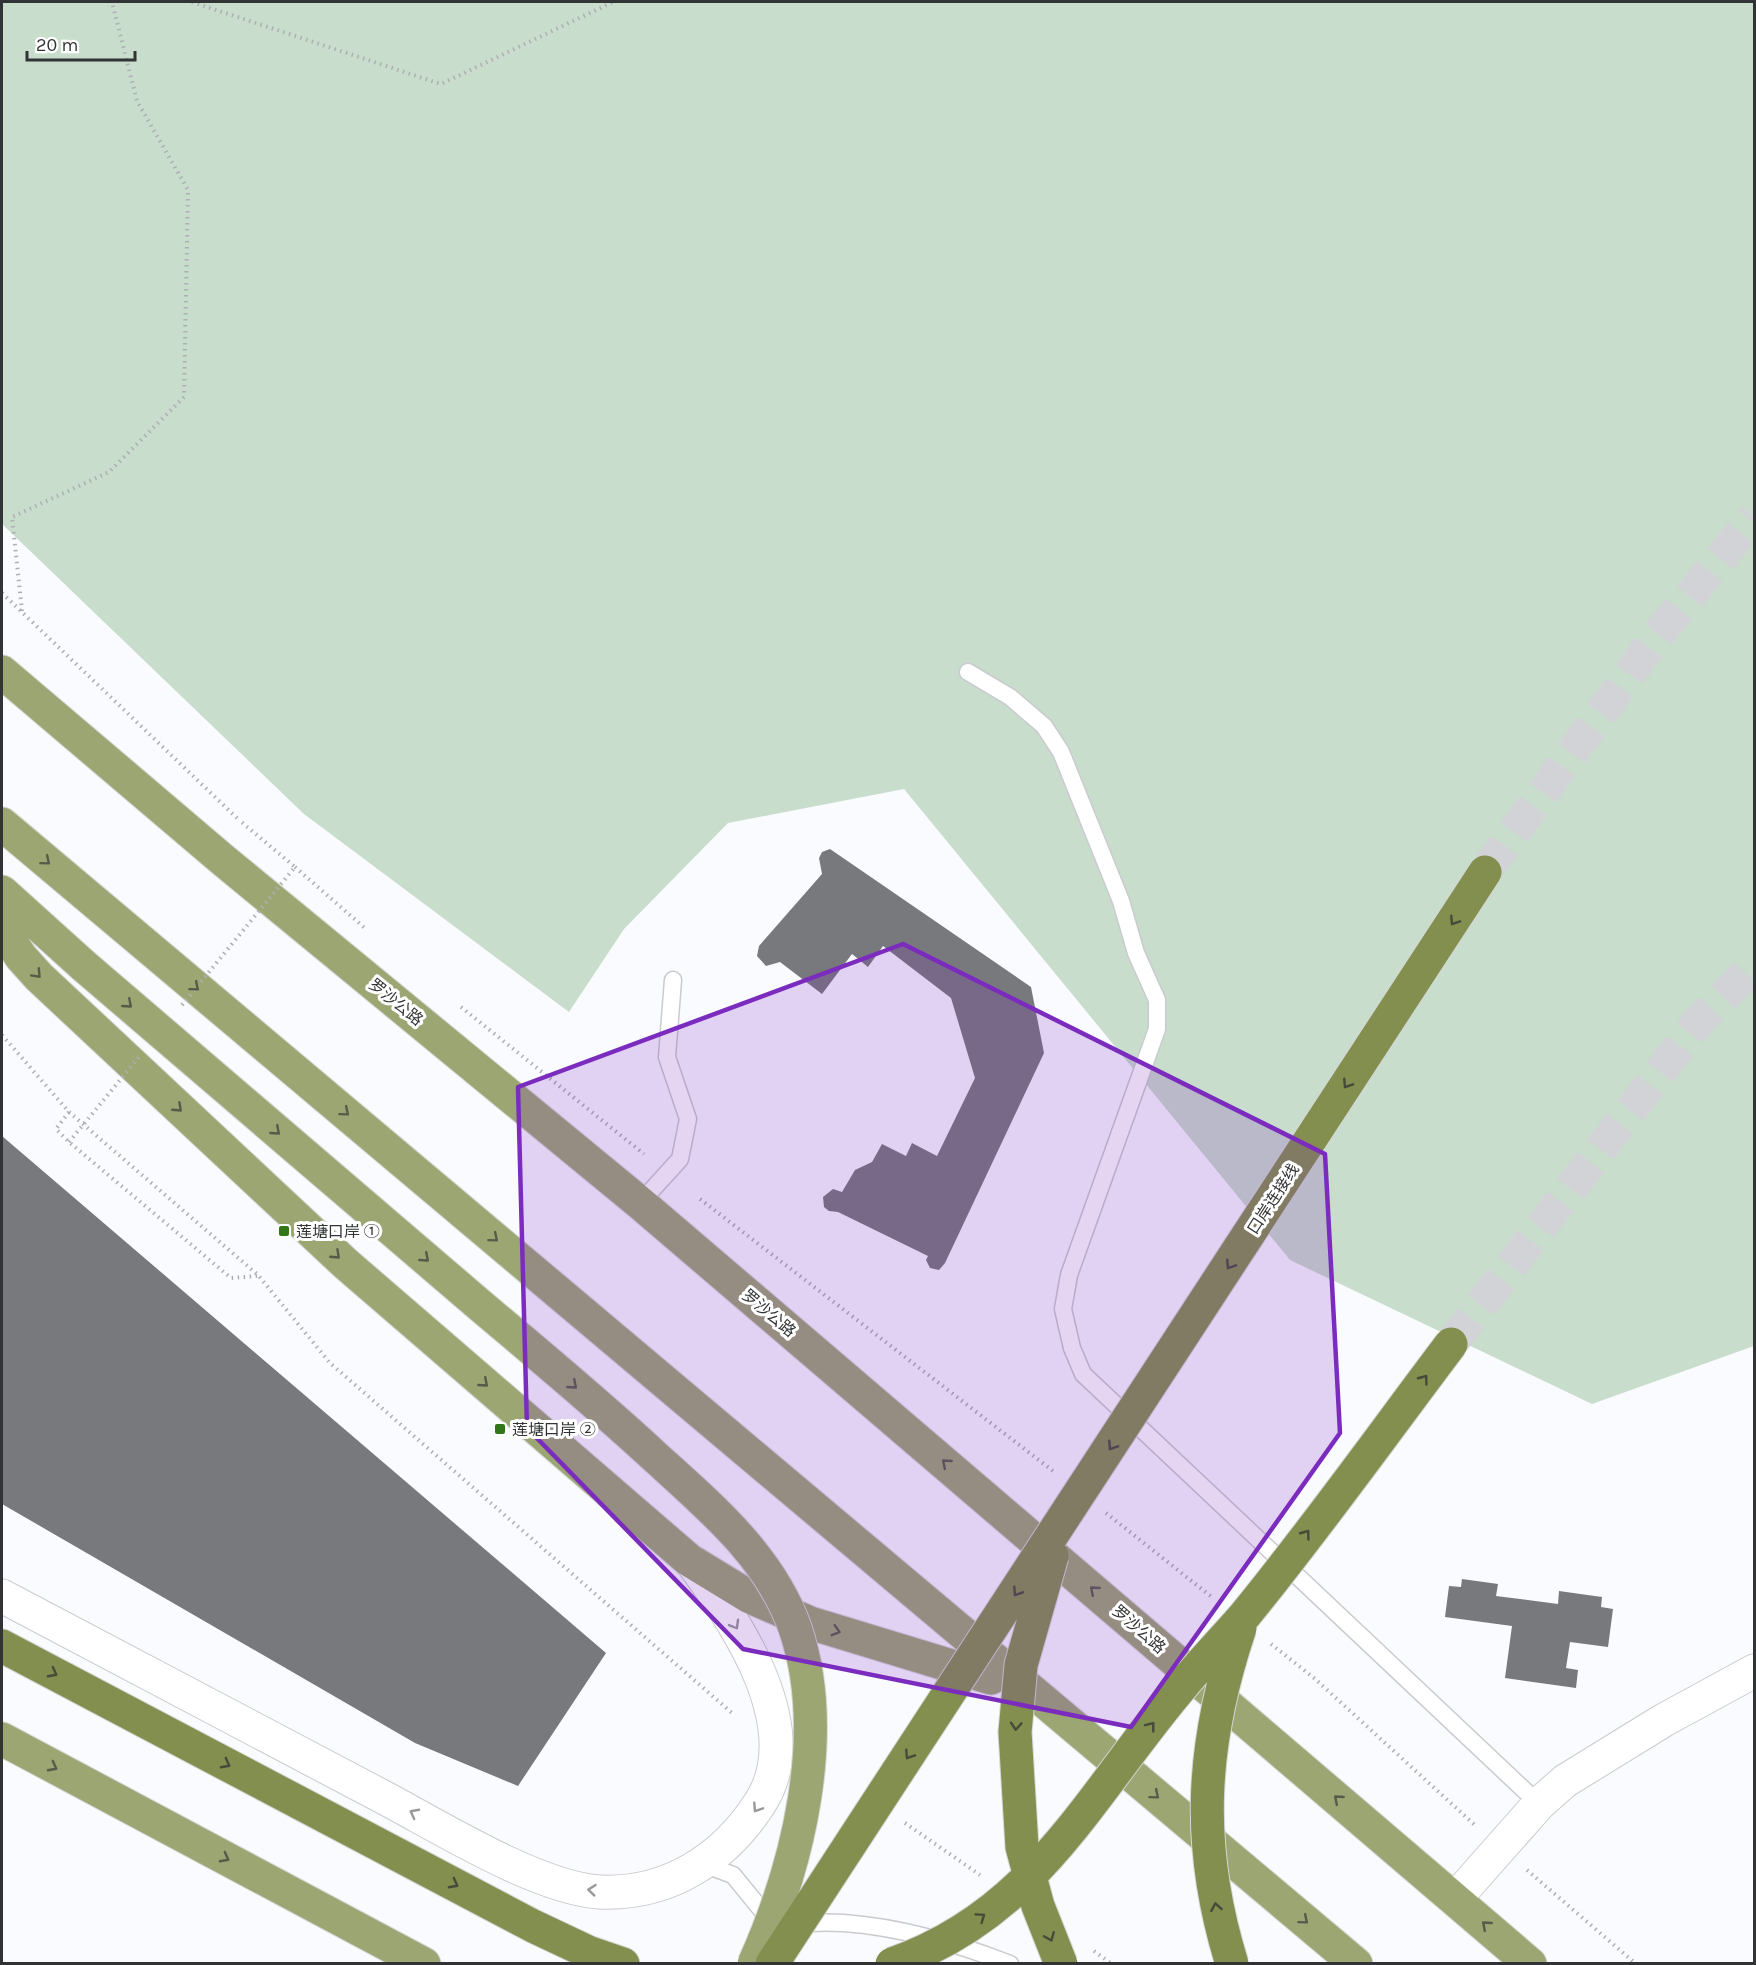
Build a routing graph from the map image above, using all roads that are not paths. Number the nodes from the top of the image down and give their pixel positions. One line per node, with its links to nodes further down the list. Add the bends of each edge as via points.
1 (2, 672): 8 (highway, 罗沙公路, via 223,860)
2 (968, 672): 18 (lane, via 1010,697 1044,726 1061,752 1157,1000 1157,1029 1069,1275 1063,1309 1083,1374)
3 (2, 824): 16 (highway, one-way to 16)
4 (1485, 872): 10 (highway, 口岸连接线, one-way to 10, bridge)
5 (2, 892): 23 (highway, one-way to 23, bridge, via 631,1435 744,1542 772,1581 795,1628 810,1728 807,1782 797,1836 783,1891)
6 (2, 928): 11 (highway, one-way to 11, via 39,977 346,1264)
7 (673, 980): 8 (lane, via 666,1057 688,1119 680,1159)
8 (640, 1203): 20 (highway, 罗沙公路, one-way to 8)
9 (1451, 1344): 13 (highway, one-way to 9, bridge)
10 (1060, 1526): 24 (highway, 口岸连接线, one-way to 24, bridge); 27 (highway, one-way to 27, bridge, via 1022,1665 1015,1732 1022,1847 1038,1906)
11 (689, 1560): 16 (highway, one-way to 16, via 748,1596 810,1623 1007,1684); 19 (street, one-way to 19, via 743,1637 769,1700 776,1738 773,1770 764,1797 733,1839)
12 (2, 1596): 19 (street, one-way to 12, via 663,1883 633,1891 572,1888 544,1878)
13 (1245, 1614): 25 (highway, one-way to 13, bridge, via 966,1927 1010,1897 1088,1811 1180,1687); 28 (highway, one-way to 13, bridge, via 1209,1871 1206,1811 1210,1740 1224,1675)
14 (2, 1646): 22 (highway, one-way to 22, via 533,1926)
15 (1755, 1671): 18 (street, via 1664,1720 1575,1775)
16 (1046, 1703): 29 (highway, one-way to 29)
17 (2, 1739): 21 (highway, one-way to 21)
18 (1539, 1804): 20 (street)
19 (703, 1864): 26 (lane, via 733,1875 775,1926 809,1922 859,1925 924,1936)
20 (1455, 1899): 30 (highway, 罗沙公路, one-way to 20)
21 (424, 1964)
22 (623, 1964)
23 (754, 1964)
24 (772, 1964)
25 (892, 1964)
26 (1010, 1964)
27 (1061, 1964)
28 (1232, 1964)
29 (1356, 1964)
30 (1530, 1964)

